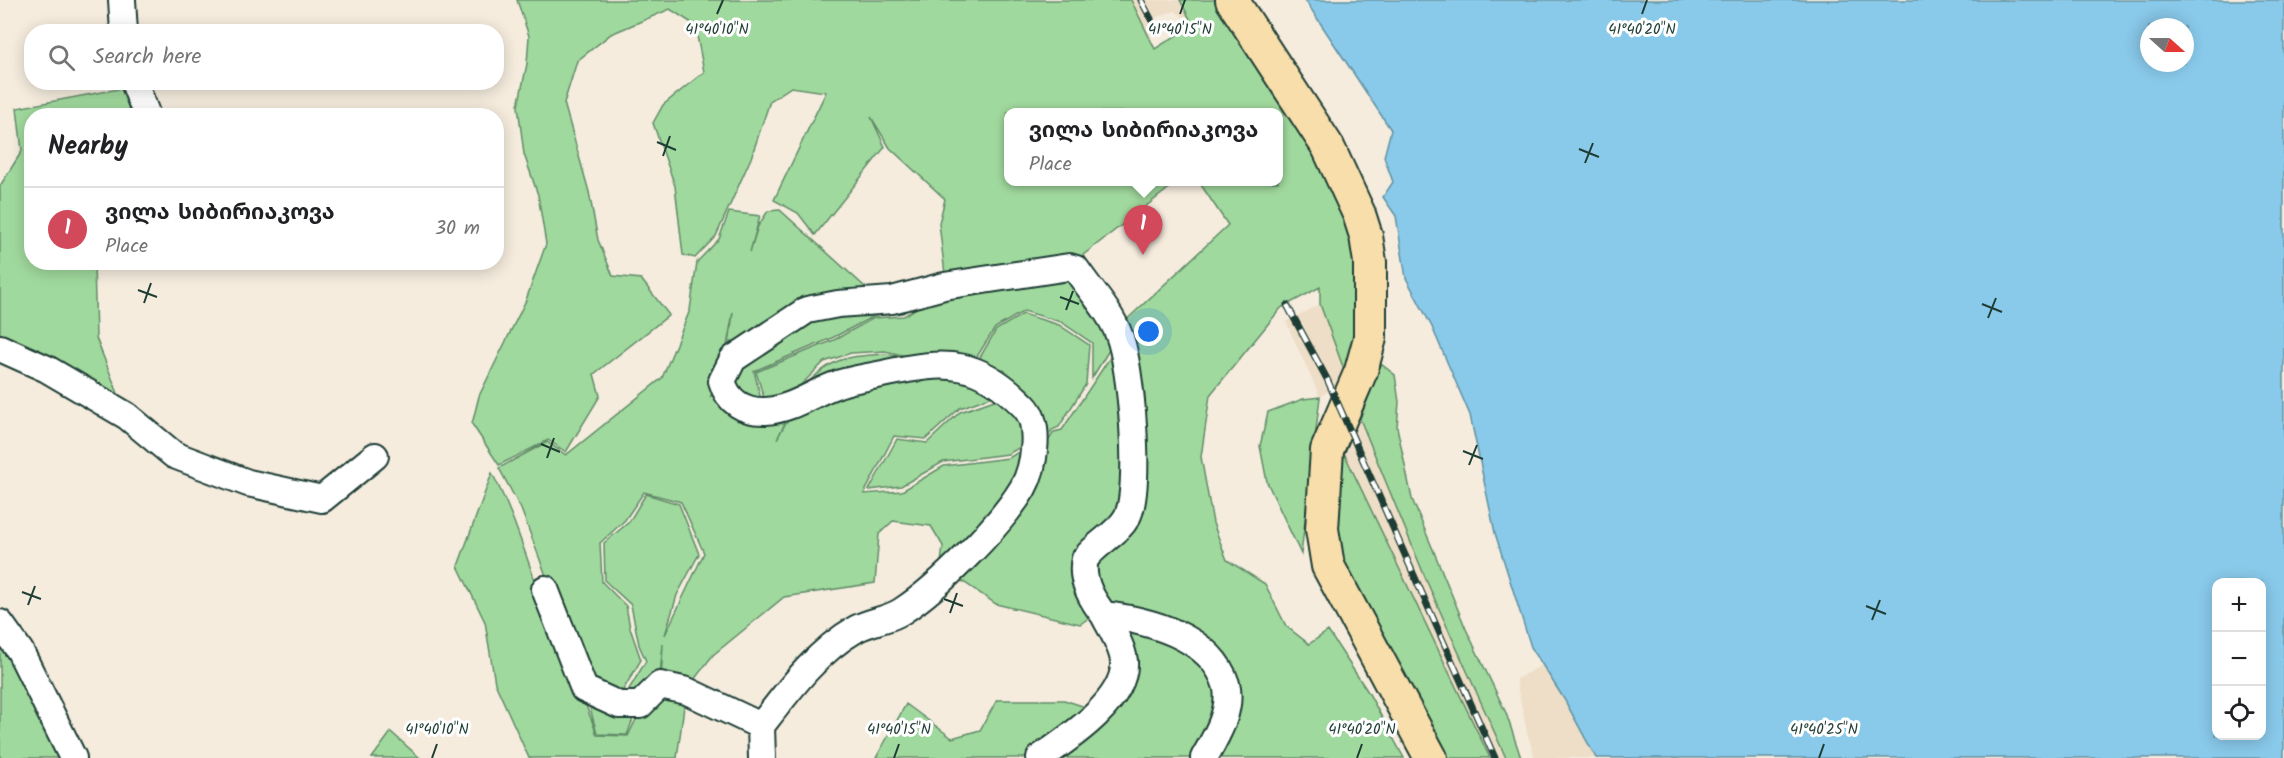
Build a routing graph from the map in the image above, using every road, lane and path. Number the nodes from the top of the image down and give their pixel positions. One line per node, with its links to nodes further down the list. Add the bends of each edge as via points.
1 (122, 0): 3 (street)
2 (1232, 0): 16 (main road, via 1328,147 1366,236 1370,338 1361,371 1327,450 1322,529 1328,566)
3 (124, 24)
4 (137, 90): 5 (street)
5 (144, 108)
6 (0, 348): 7 (street, via 47,369 127,416 174,455 248,483 322,499)
7 (375, 456)
8 (545, 589): 11 (street, via 584,689 619,705 640,705 660,685 687,691)
9 (1104, 615): 11 (street, via 1094,603 1083,568 1091,551 1118,530 1128,515 1134,496 1135,462 1120,337 1076,269 956,284 892,300 807,310 734,359 723,381 726,395 740,406 766,411 793,405 839,384 933,365 964,366 989,377 1027,410 1034,440 1032,464 1016,498 979,543 938,583 901,612 856,630 812,664); 14 (street, via 1124,660 1124,676 1116,694 1071,736); 15 (street, via 1169,630 1217,666 1226,686 1226,707 1219,732)
10 (0, 623): 12 (street, via 20,651)
11 (761, 726): 13 (street)
12 (73, 758)
13 (762, 758)
14 (1040, 758)
15 (1204, 758)
16 (1431, 758)

